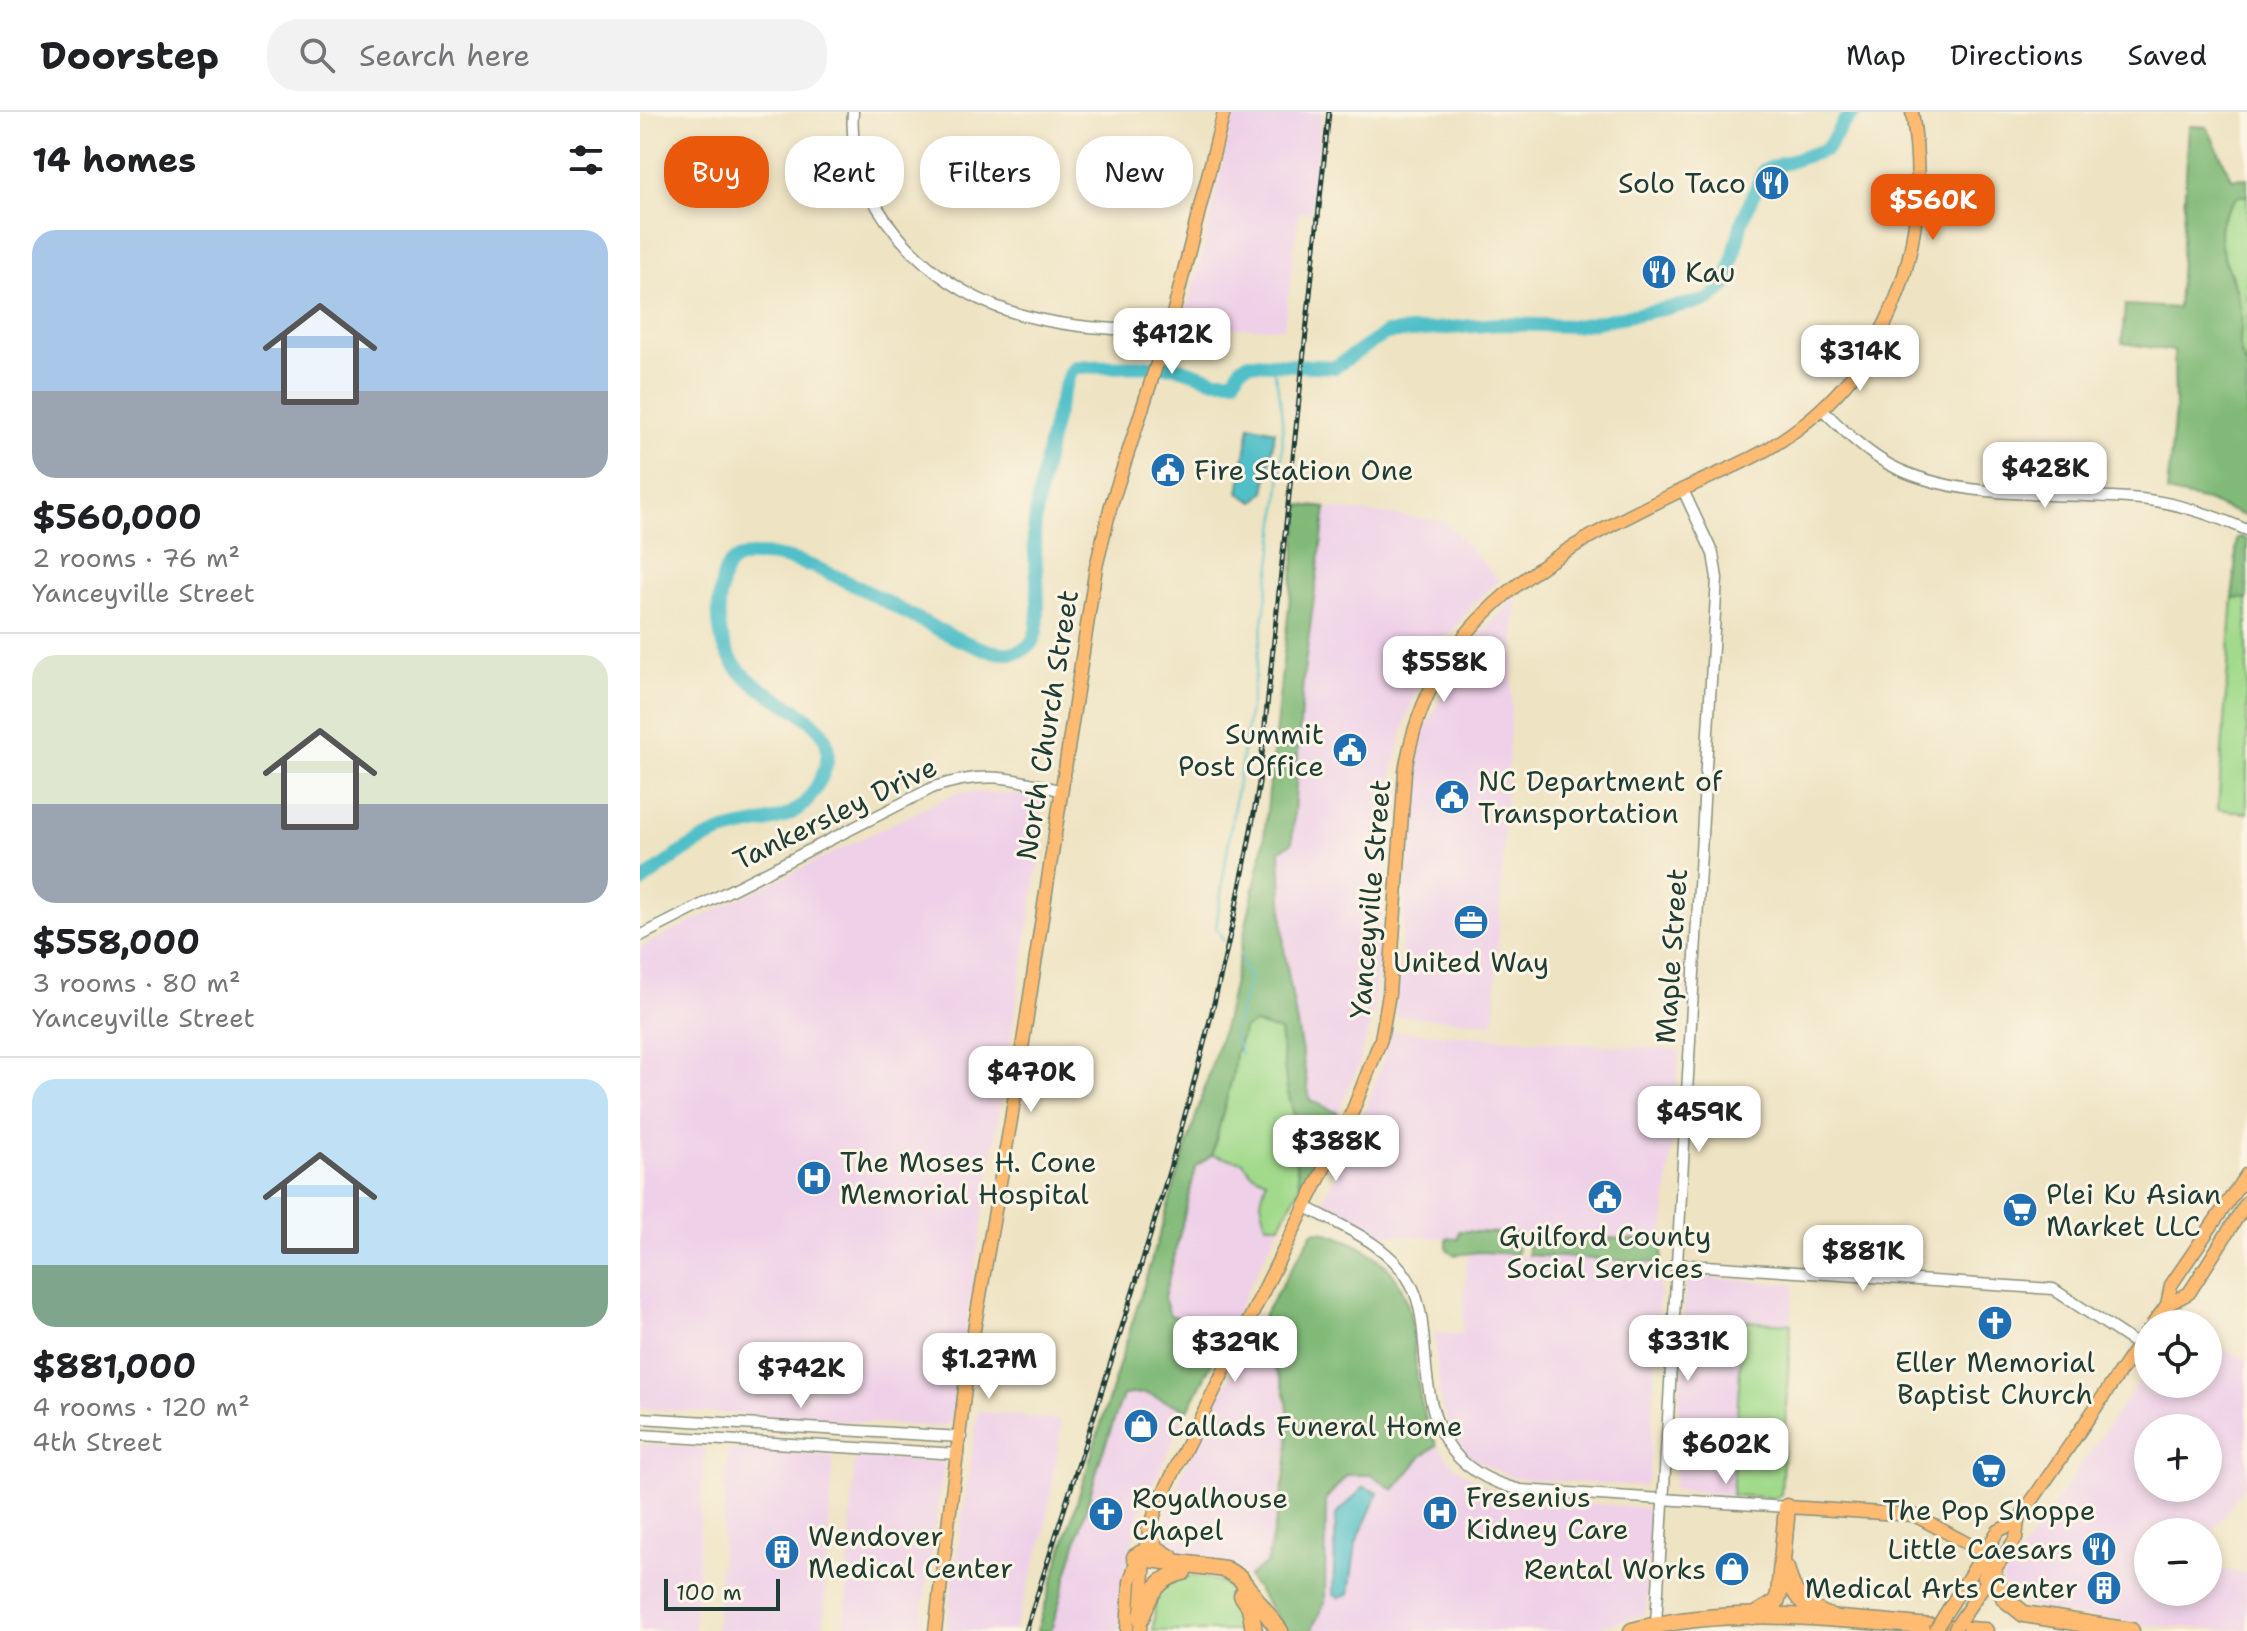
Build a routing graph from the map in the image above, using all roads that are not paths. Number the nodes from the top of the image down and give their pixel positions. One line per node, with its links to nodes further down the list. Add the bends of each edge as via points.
1 (853, 112): 4 (street, via 857,163 885,218 907,246 960,287 1036,319)
2 (1224, 112): 4 (main road, North Church Street)
3 (1912, 113): 5 (main road, Yanceyville Street, via 1919,198 1905,277 1874,341)
4 (1167, 332): 8 (main road, North Church Street, via 1096,567)
5 (1822, 409): 6 (main road, Yanceyville Street, via 1772,447); 7 (street, via 1869,452 1924,479 1966,488 2143,499 2206,513)
6 (1683, 490): 12 (main road, Yanceyville Street, via 1528,573 1477,619 1441,670 1409,747 1385,1023 1363,1089); 13 (street, Maple Street, via 1713,554 1717,578)
7 (2247, 530)
8 (1059, 790): 9 (street, Tankersley Drive, via 998,776 974,776 934,787); 19 (main road, North Church Street)
9 (640, 936)
10 (2247, 1174): 14 (main road, via 2171,1285)
11 (2247, 1202): 14 (main road, via 2189,1293)
12 (1304, 1206): 22 (street, via 1387,1255 1411,1285 1435,1421 1467,1466 1487,1480 1521,1490); 26 (main road, Yanceyville Street, via 1165,1486)
13 (1675, 1264): 16 (street, via 2053,1289); 22 (street, Maple Street)
14 (2167, 1305): 15 (main road)
15 (2163, 1310)
16 (2134, 1342)
17 (2134, 1351): 24 (main road)
18 (640, 1418): 19 (street)
19 (961, 1434): 21 (main road, North Church Street)
20 (640, 1435): 21 (street)
21 (958, 1454): 35 (main road, North Church Street)
22 (1663, 1499): 23 (street); 34 (street, Maple Street)
23 (1787, 1507): 25 (main road, via 1914,1515); 27 (highway)
24 (2018, 1521): 25 (main road, via 1998,1531); 29 (main road, via 2016,1538)
25 (1983, 1552): 30 (main road, via 1989,1561); 40 (main road, bridge)
26 (1142, 1554): 28 (highway); 28 (highway, via 1158,1553); 33 (main road, Yanceyville Street); 36 (main road, Yanceyville Street)
27 (1784, 1562): 31 (highway, via 1776,1602); 32 (highway, via 1800,1601)
28 (1180, 1567): 33 (highway, via 1154,1588); 37 (highway, via 1229,1583 1250,1607); 38 (highway, via 1225,1569 1240,1578)
29 (1992, 1573): 30 (main road); 43 (highway, via 2005,1599 2024,1614)
30 (1979, 1592): 41 (main road, bridge)
31 (1752, 1617): 32 (highway); 34 (highway)
32 (1843, 1621): 42 (highway)
33 (1141, 1624)
34 (1654, 1628): 39 (highway)
35 (935, 1631)
36 (1127, 1631)
37 (1254, 1631)
38 (1280, 1631)
39 (1632, 1631)
40 (1935, 1631)
41 (1954, 1631)
42 (1985, 1631)
43 (2131, 1631)

